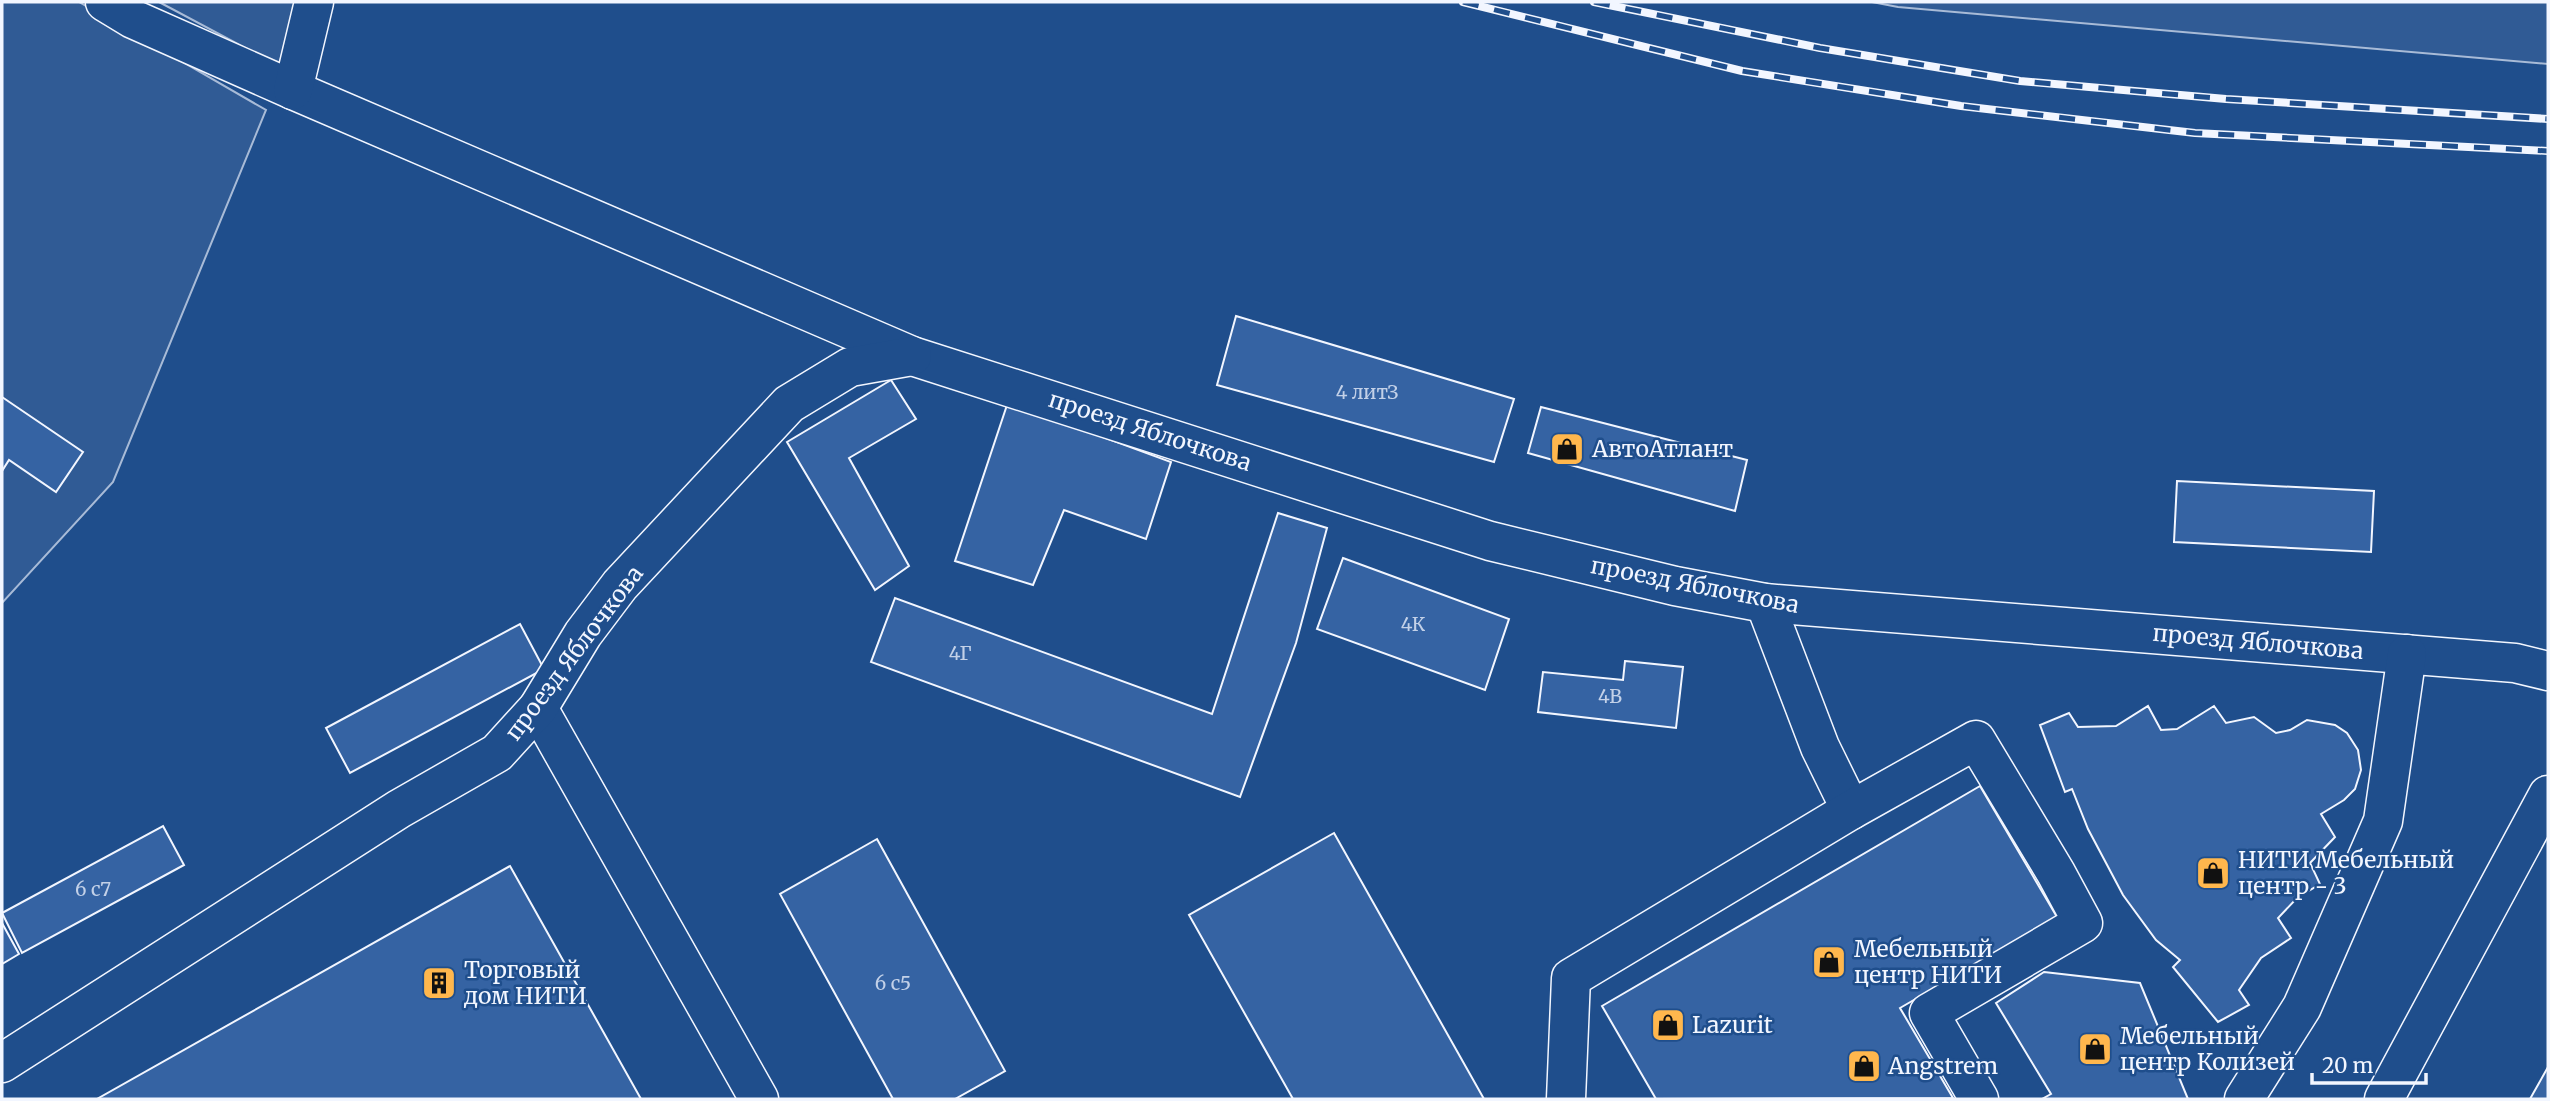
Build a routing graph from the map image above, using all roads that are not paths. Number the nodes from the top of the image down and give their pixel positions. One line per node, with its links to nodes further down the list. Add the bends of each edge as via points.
1 (105, 2): 3 (street, via 133,19)
2 (314, 2): 3 (street)
3 (293, 90): 4 (street)
4 (912, 356): 5 (street, проезд Яблочкова, via 1490,541); 8 (street, проезд Яблочкова, via 850,367 789,404 620,585 583,634)
5 (1765, 603): 6 (street, проезд Яблочкова); 10 (street, via 1820,747)
6 (2407, 654): 7 (street, проезд Яблочкова, via 2515,663); 15 (street, via 2383,821 2302,1007)
7 (2548, 671)
8 (538, 708): 11 (street, проезд Яблочкова, via 497,753 399,808); 12 (street)
9 (2548, 795): 16 (street)
10 (1852, 810): 13 (street, via 1571,978); 14 (street, via 1976,740 2083,923 1929,1013)
11 (2, 1063)
12 (759, 1099)
13 (1566, 1099)
14 (1979, 1099)
15 (2245, 1099)
16 (2384, 1099)

